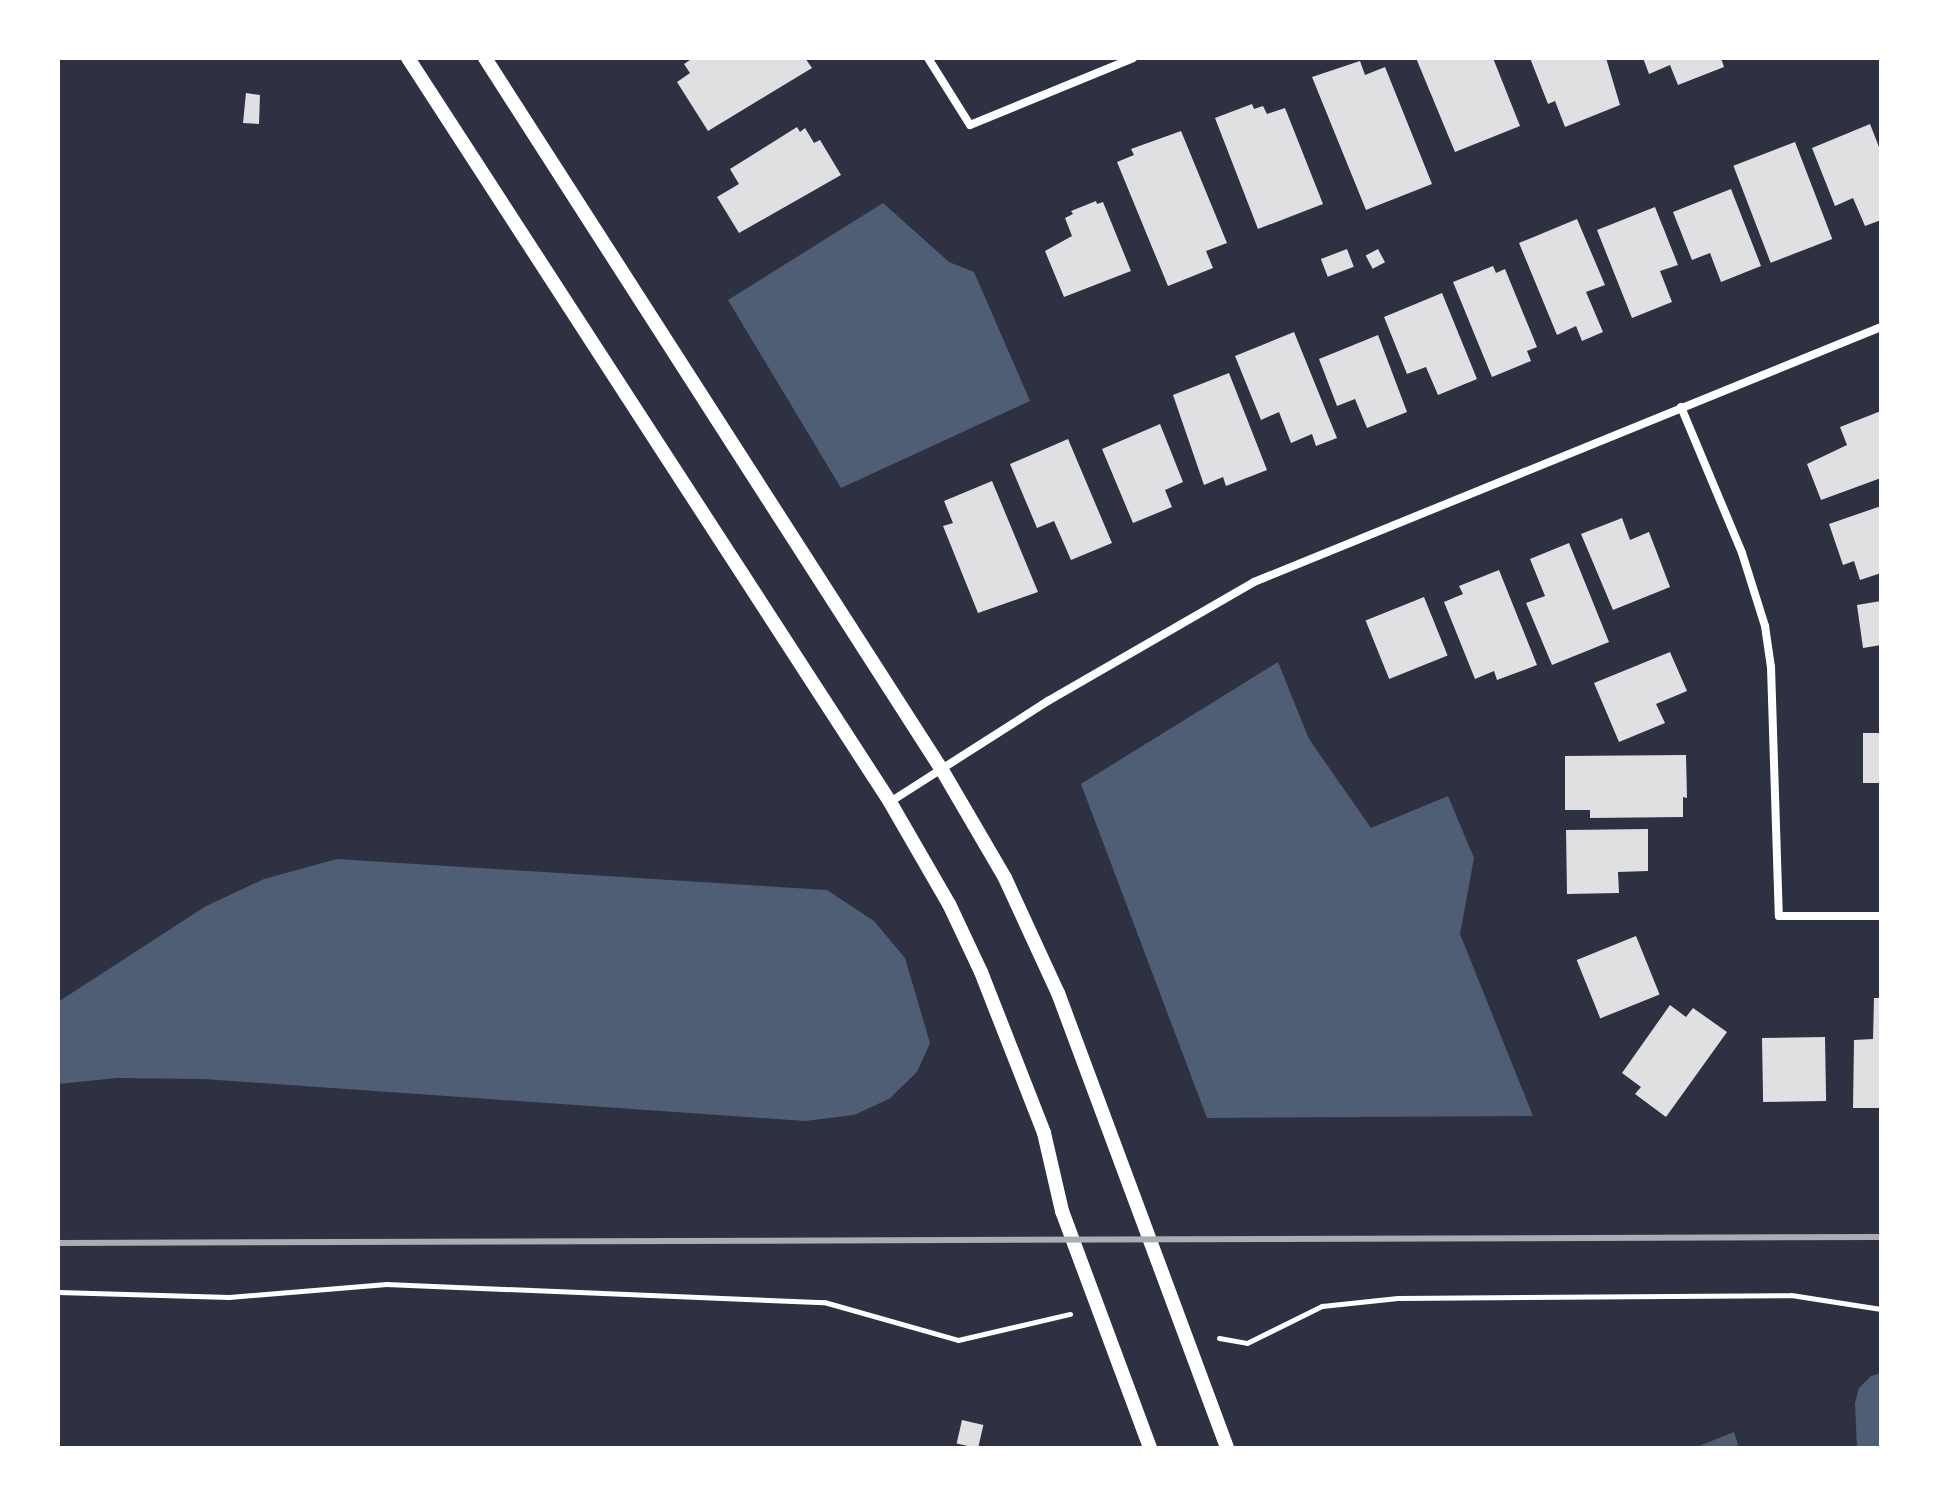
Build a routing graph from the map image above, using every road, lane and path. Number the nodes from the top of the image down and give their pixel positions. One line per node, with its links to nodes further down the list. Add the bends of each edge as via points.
1 (408, 58): 8 (street)
2 (485, 58): 7 (street)
3 (928, 58): 4 (street, via 970,125)
4 (1133, 58)
5 (1881, 327): 6 (street)
6 (1681, 407): 7 (street, via 1254,582 1048,701); 9 (street, via 1742,553 1765,626 1771,667 1779,916)
7 (942, 770): 8 (street); 15 (street, via 1005,878 1048,968)
8 (890, 802): 11 (street, via 981,972 1044,1133 1062,1211)
9 (1881, 916)
10 (58, 1292): 11 (path, via 229,1297 386,1284 824,1302 958,1340)
11 (1097, 1306): 14 (street)
12 (1881, 1309): 13 (path, via 1791,1295 1398,1298 1322,1306 1247,1343)
13 (1219, 1338)
14 (1150, 1448)
15 (1227, 1448)

